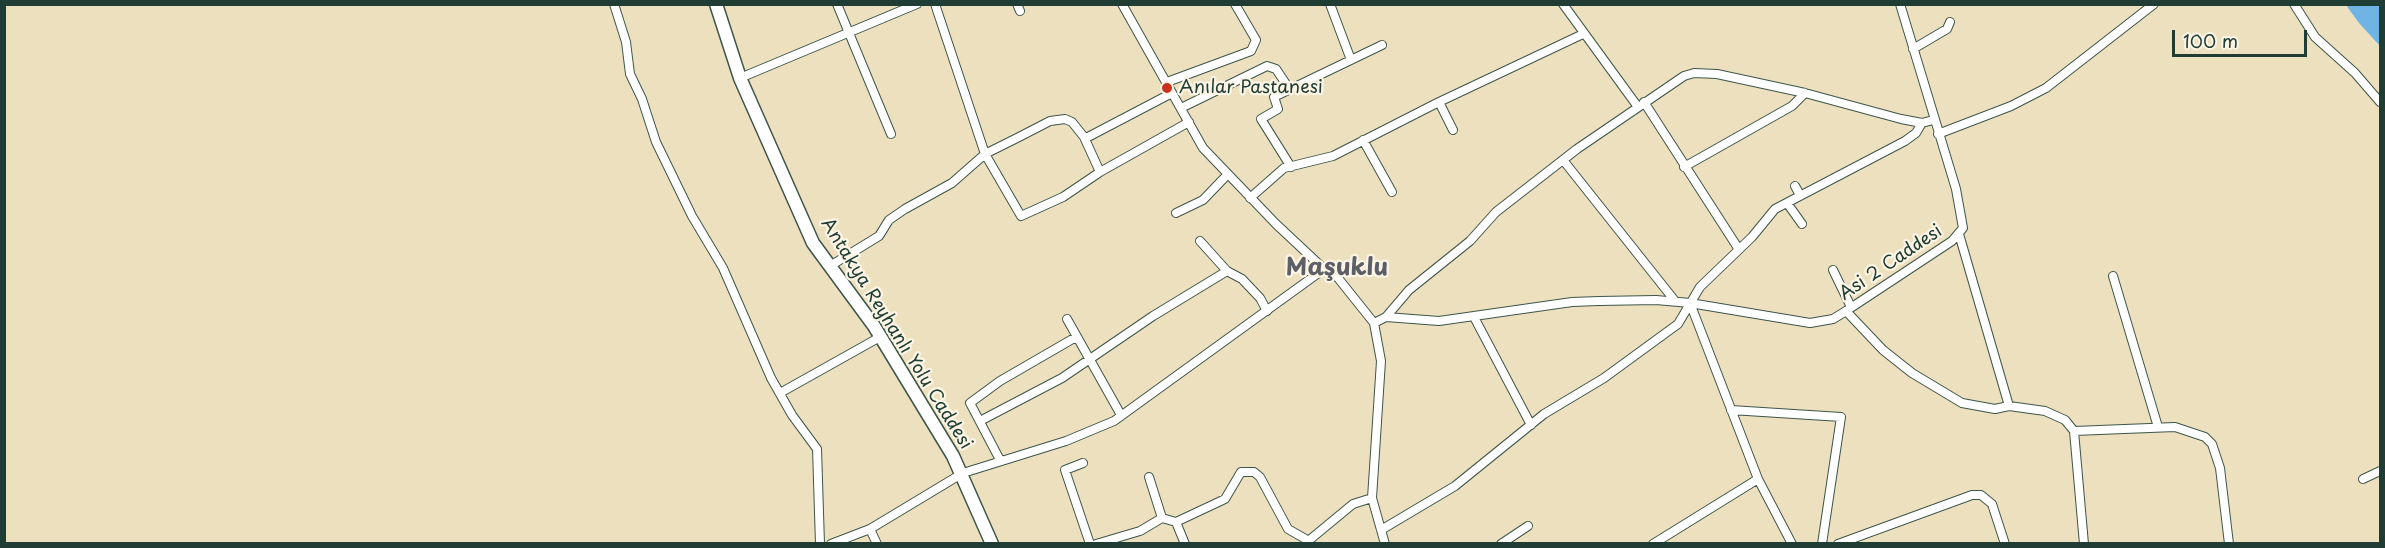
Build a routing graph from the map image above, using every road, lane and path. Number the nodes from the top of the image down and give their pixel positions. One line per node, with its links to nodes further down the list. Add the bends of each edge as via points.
1 (614, 4): 68 (street, via 626,42 630,74 656,142 723,268)
2 (716, 4): 19 (main road, Antakya Reyhanlı Yolu Caddesi)
3 (837, 4): 14 (street)
4 (917, 4): 14 (street)
5 (935, 4): 36 (street)
6 (1122, 4): 20 (street)
7 (1235, 4): 20 (street, via 1256,40 1251,51)
8 (1330, 4): 18 (street)
9 (1563, 4): 15 (street)
10 (1900, 4): 17 (street, Asi 2 Caddesi)
11 (2154, 4): 33 (street, via 2046,88)
12 (2294, 4): 25 (street, via 2315,37)
13 (1950, 22): 17 (street, via 1947,29)
14 (851, 33): 19 (street); 32 (street)
15 (1583, 34): 24 (street); 26 (street)
16 (1382, 45): 18 (street)
17 (1913, 49): 28 (street, Asi 2 Caddesi)
18 (1351, 60): 21 (street)
19 (740, 78): 52 (main road, Antakya Reyhanlı Yolu Caddesi, via 813,243)
20 (1167, 82): 22 (street)
21 (1290, 90): 27 (street, via 1276,69 1267,66); 38 (street, via 1274,97 1278,108 1262,119)
22 (1172, 93): 27 (street); 34 (street)
23 (1805, 93): 26 (street, via 1717,74 1694,73); 30 (street); 39 (street, via 1792,106)
24 (1439, 102): 31 (street); 35 (street)
25 (2380, 102)
26 (1641, 105): 37 (street); 39 (street)
27 (1181, 108): 29 (street)
28 (1933, 120): 30 (street); 33 (street, Asi 2 Caddesi)
29 (1189, 122): 40 (street); 41 (street, via 1203,148)
30 (1922, 123): 44 (street, via 1905,141)
31 (1453, 130)
32 (891, 134)
33 (1938, 134): 49 (street, Asi 2 Caddesi, via 1963,221)
34 (1084, 137): 36 (street, via 1065,119 1050,121); 40 (street)
35 (1363, 140): 38 (street, via 1333,156); 43 (street)
36 (985, 154): 40 (street, via 1021,216 1063,197); 52 (street, via 952,183 905,208 863,248)
37 (1563, 160): 57 (street); 61 (street, via 1496,212 1470,241 1409,290)
38 (1291, 167): 45 (street, via 1284,168)
39 (1684, 167): 51 (street)
40 (1100, 172)
41 (1227, 176): 45 (street); 47 (street, via 1203,200)
42 (1795, 186): 44 (street)
43 (1392, 192)
44 (1800, 195): 46 (street)
45 (1250, 198): 53 (street)
46 (1787, 203): 48 (street); 51 (street, via 1775,209)
47 (1176, 213)
48 (1802, 224)
49 (1959, 234): 59 (street, Asi 2 Caddesi); 69 (street)
50 (1200, 241): 55 (street)
51 (1738, 248): 58 (street, via 1714,270)
52 (830, 266): 65 (main road, Antakya Reyhanlı Yolu Caddesi)
53 (1324, 269): 60 (street); 64 (street, via 1338,278)
54 (1833, 270): 59 (street)
55 (1227, 271): 60 (street, via 1242,279); 67 (street)
56 (2113, 276): 74 (street)
57 (1675, 301): 58 (street, Asi 2 Caddesi); 62 (street, Asi 2 Caddesi, via 1572,302)
58 (1690, 303): 59 (street, Asi 2 Caddesi, via 1810,323 1833,319); 70 (street); 73 (street, via 1678,324)
59 (1849, 309): 69 (street, via 1883,350 1962,403 1995,409)
60 (1267, 311): 71 (street)
61 (1386, 317): 62 (street, Asi 2 Caddesi, via 1439,321); 64 (street)
62 (1474, 317): 73 (street)
63 (1066, 319): 66 (street)
64 (1374, 323): 83 (street, via 1381,361)
65 (880, 337): 68 (street); 79 (main road, Antakya Reyhanlı Yolu Caddesi)
66 (1076, 337): 67 (street); 72 (street, via 970,403)
67 (1091, 359): 71 (street); 72 (street)
68 (780, 393): 90 (street, via 817,449)
69 (2009, 406): 75 (street, via 2045,411 2065,420)
70 (1731, 410): 81 (street); 101 (street, via 1841,417)
71 (1121, 415): 76 (street, via 1066,441)
72 (980, 421): 76 (street)
73 (1531, 425): 88 (street, via 1455,486)
74 (2158, 427): 75 (street); 105 (street, via 2192,431 2212,444 2220,468)
75 (2074, 431): 104 (street)
76 (1000, 460): 79 (street)
77 (1083, 463): 94 (street, via 1065,470)
78 (2380, 471): 82 (street)
79 (963, 473): 87 (street); 93 (main road, Antakya Reyhanlı Yolu Caddesi)
80 (1149, 477): 84 (street)
81 (1758, 479): 99 (street); 100 (street)
82 (2363, 479)
83 (1372, 498): 88 (street); 89 (street, via 1353,504)
84 (1162, 518): 85 (street); 95 (street, via 1140,531)
85 (1176, 522): 89 (street, via 1225,499 1241,472 1247,470 1260,477 1287,529); 96 (street)
86 (1528, 525): 98 (street)
87 (870, 529): 91 (street); 92 (street)
88 (1381, 530): 97 (street)
89 (1307, 542)
90 (820, 543)
91 (831, 543)
92 (877, 543)
93 (992, 543)
94 (1090, 543)
95 (1096, 543)
96 (1185, 543)
97 (1386, 543)
98 (1501, 543)
99 (1653, 543)
100 (1792, 543)
101 (1822, 543)
102 (1838, 543): 103 (street, via 1972,495 1981,495 1992,504)
103 (2005, 543)
104 (2084, 543)
105 (2229, 543)

